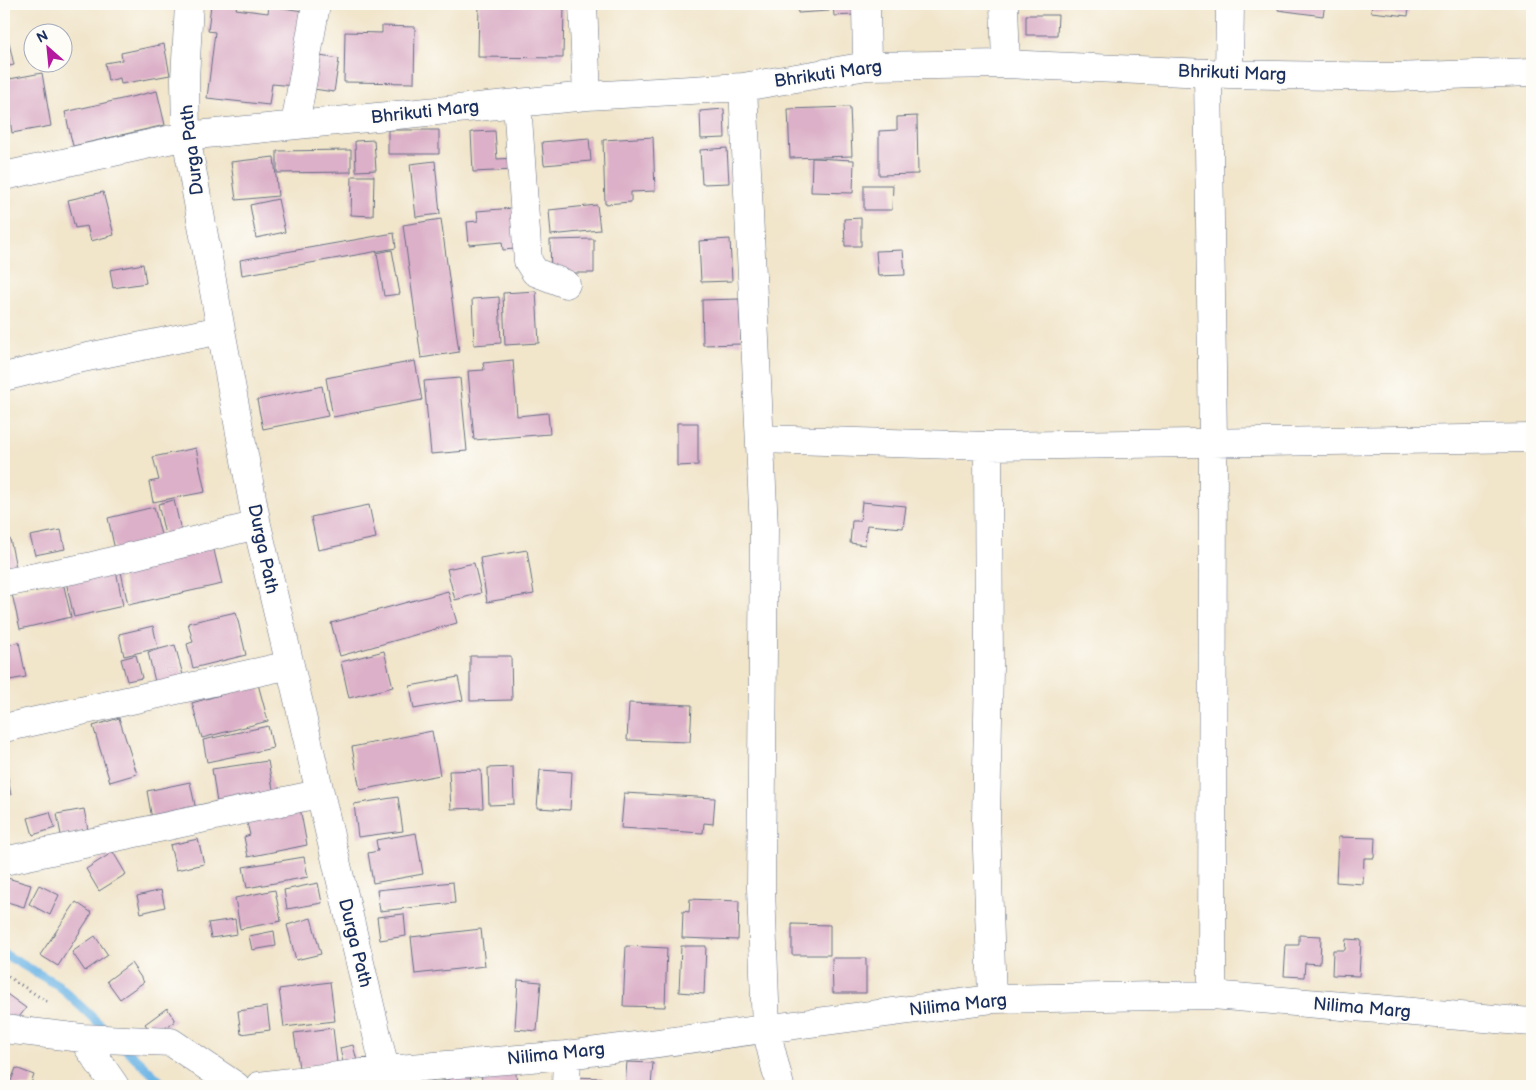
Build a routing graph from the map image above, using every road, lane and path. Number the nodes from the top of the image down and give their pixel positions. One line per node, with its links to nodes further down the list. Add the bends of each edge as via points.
1 (189, 4): 15 (street, Durga Path)
2 (316, 4): 14 (street)
3 (583, 4): 12 (street)
4 (866, 4): 8 (street)
5 (1004, 4): 7 (street)
6 (1230, 4): 10 (street)
7 (1006, 64): 8 (street, Bhrikuti Marg); 10 (street, Bhrikuti Marg)
8 (867, 66): 11 (street, Bhrikuti Marg)
9 (1532, 72): 10 (street, Bhrikuti Marg, via 1394,77)
10 (1218, 74): 22 (street)
11 (743, 87): 12 (street, Bhrikuti Marg); 21 (street)
12 (587, 96): 13 (street, Bhrikuti Marg)
13 (517, 103): 14 (street, Bhrikuti Marg); 17 (street, via 528,261 535,272)
14 (295, 125): 15 (street, Bhrikuti Marg)
15 (186, 136): 16 (street, Bhrikuti Marg); 18 (street, Durga Path)
16 (4, 176)
17 (566, 284)
18 (221, 330): 19 (street); 24 (street, Durga Path)
19 (4, 376)
20 (1532, 438): 22 (street)
21 (760, 440): 23 (street); 34 (street, via 764,528 761,878)
22 (1213, 442): 23 (street); 30 (street)
23 (988, 446): 31 (street, via 986,820)
24 (257, 525): 25 (street, via 88,567); 26 (street, Durga Path)
25 (4, 583)
26 (290, 666): 27 (street); 28 (street, Durga Path)
27 (4, 728)
28 (318, 794): 29 (street); 37 (street, Durga Path)
29 (4, 861)
30 (1212, 995): 31 (street, Nilima Marg); 32 (street, Nilima Marg)
31 (992, 999): 34 (street, Nilima Marg)
32 (1532, 1022)
33 (4, 1029): 35 (street)
34 (766, 1029): 36 (street, Nilima Marg); 42 (street)
35 (82, 1038): 38 (street); 39 (street, via 172,1042)
36 (567, 1054): 37 (street, Nilima Marg); 41 (street)
37 (387, 1078): 40 (street, Nilima Marg)
38 (115, 1086)
39 (236, 1086)
40 (259, 1086)
41 (566, 1086)
42 (780, 1086)

